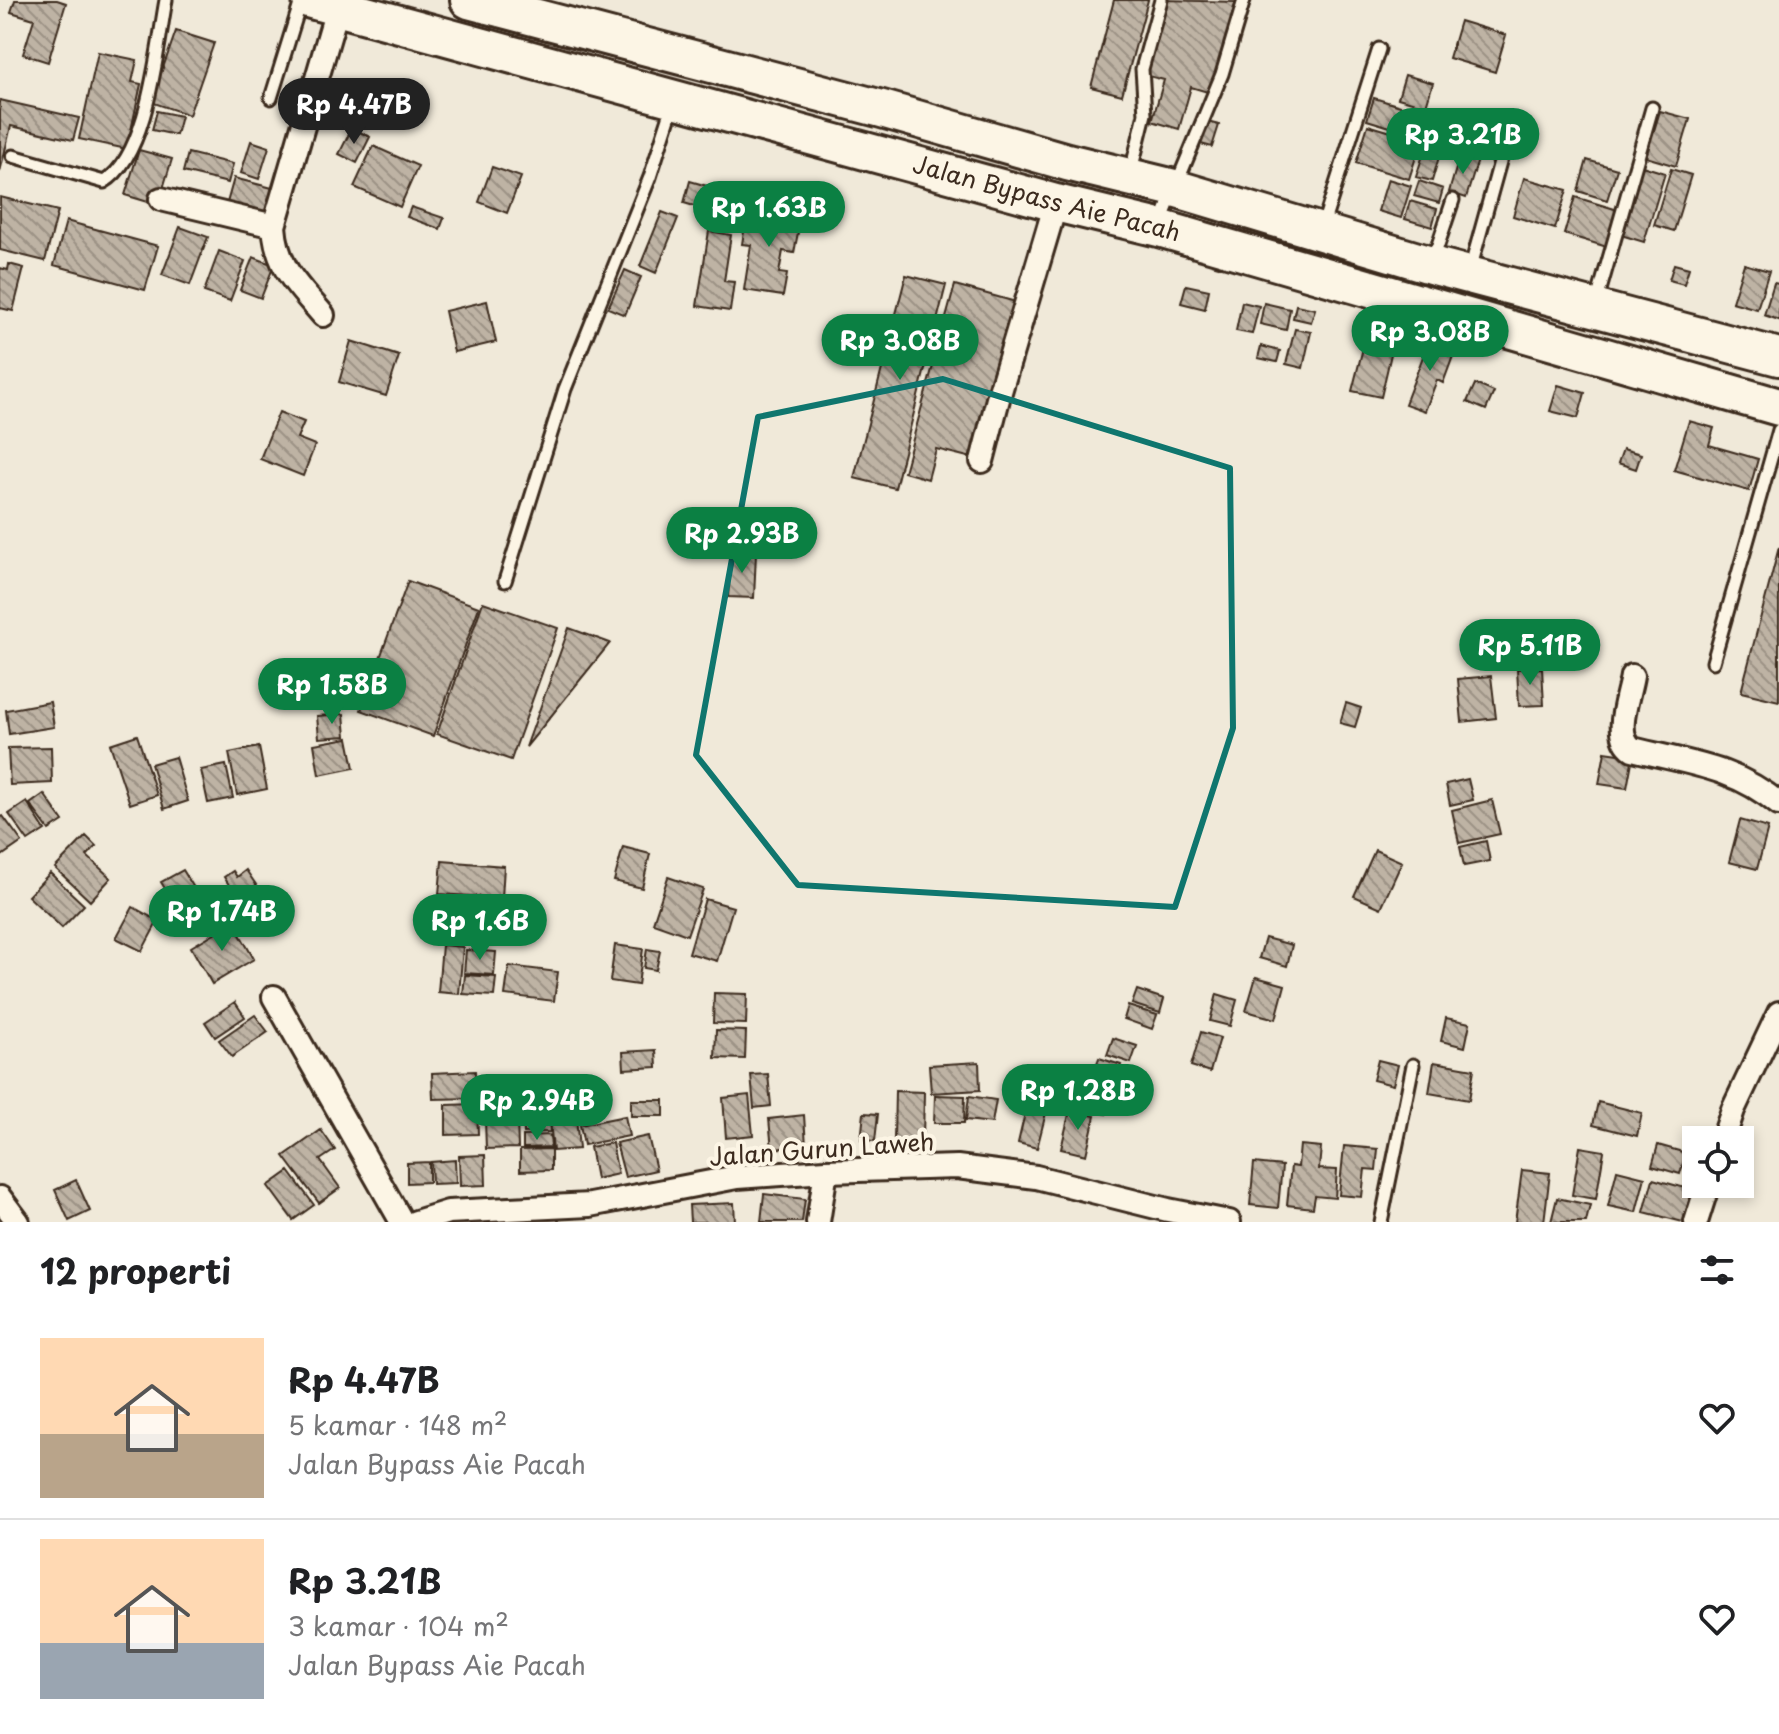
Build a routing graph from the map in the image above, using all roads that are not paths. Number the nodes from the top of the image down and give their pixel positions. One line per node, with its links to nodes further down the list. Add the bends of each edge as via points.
1 (166, 0): 12 (lane, via 147,105 117,174 104,182)
2 (301, 0): 9 (lane)
3 (469, 0): 13 (highway)
4 (1161, 0): 13 (lane, via 1142,69 1145,114)
5 (1244, 0): 14 (lane, via 1222,74)
6 (324, 3): 8 (highway, Jalan Bypass Aie Pacah); 18 (street)
7 (1379, 49): 20 (lane)
8 (675, 97): 17 (highway, Jalan Bypass Aie Pacah); 30 (lane, via 650,177 565,389)
9 (271, 98)
10 (1652, 108): 23 (lane)
11 (1506, 140): 22 (lane)
12 (13, 156)
13 (1130, 176): 14 (highway)
14 (1174, 188): 19 (lane); 20 (highway)
15 (161, 199): 18 (street)
16 (1453, 200): 21 (lane)
17 (1056, 203): 19 (highway, Jalan Bypass Aie Pacah); 28 (street)
18 (274, 226): 24 (street, via 282,265)
19 (1159, 228): 26 (highway, Jalan Bypass Aie Pacah)
20 (1320, 232): 21 (highway)
21 (1431, 265): 22 (highway)
22 (1469, 274): 23 (highway)
23 (1595, 307): 25 (highway)
24 (323, 315)
25 (1779, 357)
26 (1779, 407)
27 (1779, 430): 29 (lane)
28 (982, 461)
29 (1774, 472): 31 (lane)
30 (505, 581)
31 (1713, 662)
32 (1632, 676): 33 (street, via 1622,730 1627,745 1728,773)
33 (1779, 804)
34 (274, 997): 43 (street)
35 (1779, 1013): 37 (street)
36 (1413, 1065): 47 (lane)
37 (1728, 1126)
38 (826, 1171): 41 (street, Jalan Gurun Laweh, via 737,1177); 45 (street); 46 (street, Jalan Gurun Laweh, via 957,1167 1036,1177)
39 (0, 1198): 42 (street)
40 (1704, 1198): 48 (street)
41 (588, 1213): 44 (street, Jalan Gurun Laweh, via 448,1212)
42 (18, 1222)
43 (402, 1222)
44 (416, 1222)
45 (818, 1222)
46 (1229, 1222)
47 (1381, 1222)
48 (1696, 1222)

